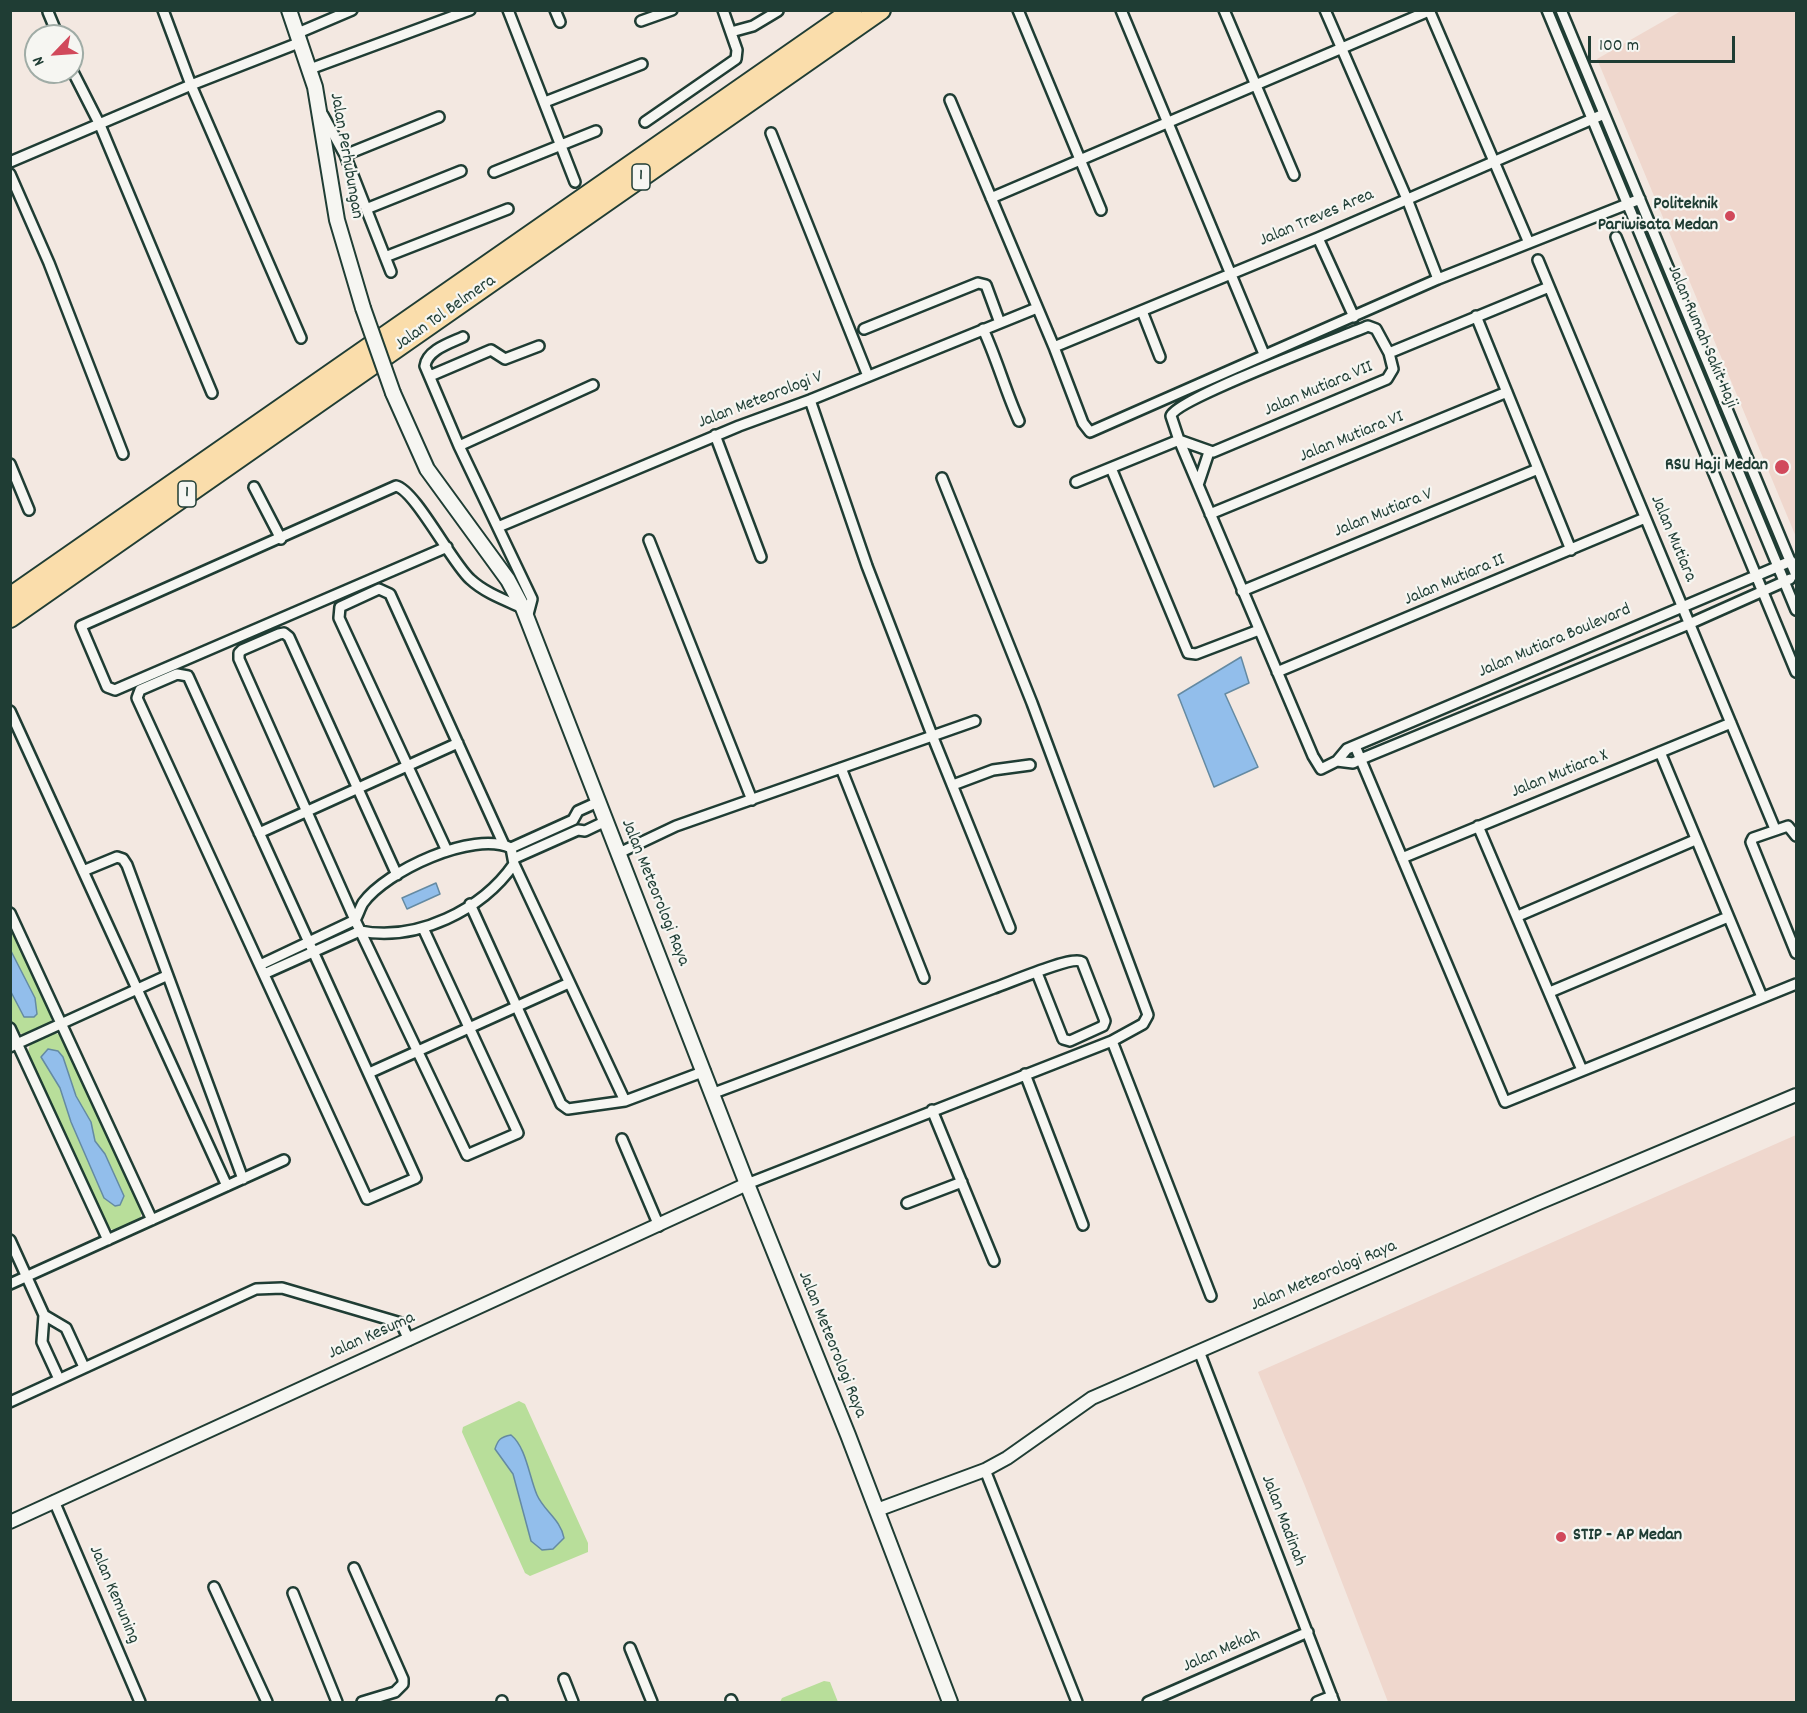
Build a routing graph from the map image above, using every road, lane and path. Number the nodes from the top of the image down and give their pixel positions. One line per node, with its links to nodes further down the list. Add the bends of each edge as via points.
1 (163, 10): 31 (street)
2 (289, 10): 24 (main road, Jalan Perhubungan)
3 (352, 10): 24 (street)
4 (470, 10): 27 (street)
5 (508, 10): 34 (street)
6 (555, 10): 21 (street)
7 (672, 10): 20 (street)
8 (723, 10): 23 (street)
9 (853, 10): 120 (highway, Jalan Tol Belmera / 1)
10 (880, 10): 124 (highway, Jalan Tol Belmera / 1)
11 (1018, 10): 47 (street)
12 (1121, 10): 40 (street)
13 (1224, 10): 32 (street)
14 (1325, 10): 25 (street)
15 (1547, 10): 29 (street, Jalan Rumah Sakit Haji)
16 (1561, 10): 28 (street, Jalan Rumah Sakit Haji)
17 (778, 11): 23 (street, via 753,26)
18 (1430, 11): 25 (street); 48 (street)
19 (48, 12): 22 (street)
20 (641, 21)
21 (560, 22)
22 (53, 24)
23 (730, 32): 39 (street, via 738,52 736,59)
24 (299, 37): 27 (main road, Jalan Perhubungan); 31 (street)
25 (1342, 51): 32 (street); 55 (street)
26 (642, 64): 34 (street)
27 (310, 69): 35 (main road, Jalan Perhubungan)
28 (1589, 78): 29 (street); 36 (street, Jalan Rumah Sakit Haji)
29 (1577, 82): 38 (street, Jalan Rumah Sakit Haji)
30 (79, 84): 41 (street)
31 (191, 85): 41 (street); 79 (street)
32 (1257, 87): 40 (street); 52 (street)
33 (950, 100): 54 (street)
34 (545, 102): 44 (street)
35 (321, 112): 45 (street); 70 (main road, Jalan Perhubungan, via 337,220)
36 (1604, 114): 38 (street, Jalan Treves Area); 56 (street, Jalan Rumah Sakit Haji)
37 (439, 117): 45 (street)
38 (1592, 119): 48 (street, Jalan Treves Area); 57 (street, Jalan Rumah Sakit Haji)
39 (645, 122)
40 (1168, 124): 47 (street); 67 (street)
41 (100, 125): 46 (street); 89 (street)
42 (596, 131): 44 (street)
43 (771, 133): 86 (street)
44 (561, 144): 50 (street); 53 (street)
45 (345, 155): 58 (street)
46 (10, 162)
47 (1079, 162): 54 (street); 60 (street)
48 (1493, 162): 55 (street, Jalan Treves Area); 63 (street)
49 (461, 171): 58 (street)
50 (495, 171)
51 (10, 174): 96 (street)
52 (1294, 175)
53 (575, 182)
54 (991, 198): 71 (street)
55 (1407, 199): 62 (street, Jalan Treves Area); 68 (street)
56 (1640, 200): 57 (street); 113 (street, Jalan Rumah Sakit Haji)
57 (1628, 204): 63 (street); 114 (street, Jalan Rumah Sakit Haji)
58 (366, 209): 64 (street)
59 (508, 209): 64 (street)
60 (1101, 210)
61 (1616, 237): 115 (street)
62 (1317, 238): 67 (street, Jalan Treves Area); 74 (street)
63 (1529, 243): 68 (street)
64 (385, 257): 66 (street)
65 (1538, 260): 69 (street, Jalan Mutiara)
66 (391, 273)
67 (1231, 273): 72 (street, Jalan Treves Area); 83 (street)
68 (1438, 279): 74 (street)
69 (1549, 287): 73 (street, Jalan Mutiara VII); 106 (street, Jalan Mutiara)
70 (363, 308): 123 (main road, Jalan Meteorologi Raya, bridge, via 393,393 427,470 508,580)
71 (1037, 308): 75 (street, Jalan Meteorologi V); 81 (street)
72 (1142, 311): 81 (street, Jalan Treves Area); 84 (street)
73 (1476, 316): 82 (street, Jalan Mutiara VII); 88 (street)
74 (1353, 317): 83 (street)
75 (1000, 322): 76 (street, via 986,285 978,283); 77 (street, Jalan Meteorologi V)
76 (864, 329)
77 (983, 329): 86 (street, Jalan Meteorologi V); 91 (street)
78 (463, 336): 85 (street, via 427,359 425,366)
79 (301, 338)
80 (539, 346): 85 (street, via 505,359 491,350)
81 (1054, 347): 83 (street, via 1090,432)
82 (1389, 353): 93 (street, via 1376,329 1368,326 1216,388 1173,411 1172,422); 95 (street, Jalan Mutiara VII, via 1393,369 1387,379)
83 (1264, 354)
84 (1160, 357)
85 (430, 376): 94 (street)
86 (868, 376): 90 (street, Jalan Meteorologi V)
87 (592, 385): 94 (street)
88 (1507, 392): 99 (street); 105 (street, Jalan Mutiara VI)
89 (212, 393)
90 (810, 400): 92 (street, Jalan Meteorologi V); 132 (street, via 867,566)
91 (1018, 422)
92 (715, 435): 107 (street, Jalan Meteorologi V); 112 (street)
93 (1179, 440): 95 (street); 98 (street); 102 (street)
94 (459, 446): 107 (street)
95 (1209, 452): 102 (street)
96 (123, 454)
97 (10, 464): 104 (street)
98 (1111, 468): 101 (street); 126 (street, via 1188,652 1196,654)
99 (1538, 469): 111 (street); 118 (street, Jalan Mutiara V)
100 (942, 478): 186 (street, via 1148,1012 1143,1024)
101 (1076, 482)
102 (1198, 485): 105 (street)
103 (254, 487): 108 (street)
104 (29, 510)
105 (1210, 514): 118 (street)
106 (1646, 518): 111 (street, Jalan Mutiara II); 121 (street, Jalan Mutiara)
107 (498, 526): 123 (street, via 531,599)
108 (280, 539): 110 (street, via 396,486 407,492); 110 (street, via 81,626 107,687 115,690)
109 (649, 540): 143 (street)
110 (447, 547): 123 (street, via 475,584)
111 (1571, 550): 127 (street, Jalan Mutiara II)
112 (761, 557)
113 (1791, 561): 114 (street, Jalan Mutiara Boulevard); 116 (street, Jalan Rumah Sakit Haji)
114 (1778, 566): 115 (street, Jalan Mutiara Boulevard); 117 (street, Jalan Rumah Sakit Haji)
115 (1756, 575): 119 (street); 121 (street, Jalan Mutiara Boulevard)
116 (1797, 575): 117 (street, Jalan Mutiara Boulevard)
117 (1785, 582): 119 (street, Jalan Mutiara Boulevard); 122 (street, Jalan Rumah Sakit Haji)
118 (1242, 591): 126 (street)
119 (1763, 592): 125 (street, Jalan Mutiara Boulevard); 128 (street)
120 (10, 597)
121 (1682, 606): 125 (street, Jalan Mutiara); 134 (street, Jalan Mutiara Boulevard)
122 (1797, 610)
123 (525, 613): 144 (main road, Jalan Meteorologi Raya)
124 (10, 618)
125 (1689, 624): 131 (street, Jalan Mutiara); 136 (street, Jalan Mutiara Boulevard)
126 (1259, 630): 127 (street)
127 (1277, 672): 137 (street, Jalan Mutiara Boulevard, via 1318,767 1325,768)
128 (1797, 672)
129 (10, 711): 159 (street)
130 (975, 721): 132 (street)
131 (1731, 723): 135 (street, Jalan Mutiara X); 150 (street, Jalan Mutiara)
132 (932, 735): 140 (street); 141 (street)
133 (458, 743): 139 (street); 139 (street, via 390,594 379,589 340,607 339,618); 154 (street)
134 (1355, 746): 136 (street); 137 (street, Jalan Mutiara Boulevard)
135 (1660, 752): 148 (street, Jalan Mutiara X); 153 (street)
136 (1361, 759): 137 (street, Jalan Mutiara Boulevard, via 1353,763); 157 (street)
137 (1337, 761)
138 (1030, 765): 141 (street, via 993,770)
139 (408, 766): 142 (street); 155 (street)
140 (841, 768): 143 (street); 176 (street)
141 (953, 785): 167 (street)
142 (358, 788): 145 (street); 145 (street, via 289,637 279,634 242,650 239,659); 160 (street)
143 (752, 800): 156 (street, via 676,826)
144 (598, 802): 146 (street, via 578,811); 147 (main road, Jalan Meteorologi Raya)
145 (308, 811): 151 (street); 165 (street)
146 (573, 820): 149 (street); 154 (street)
147 (606, 821): 149 (street, via 585,831); 156 (main road, Jalan Meteorologi Raya)
148 (1478, 826): 157 (street, Jalan Mutiara X); 163 (street)
149 (578, 830): 158 (street)
150 (1775, 830): 152 (street, via 1788,826); 171 (street, via 1753,838 1751,846)
151 (259, 833): 169 (street); 172 (street, via 188,676 177,674 140,690 137,698)
152 (1797, 836)
153 (1695, 840): 163 (street); 164 (street)
154 (508, 846): 155 (street); 158 (street)
155 (447, 851): 160 (street)
156 (619, 853): 190 (main road, Jalan Meteorologi Raya)
157 (1402, 858): 189 (street, via 1504,1101)
158 (514, 861): 161 (street, via 495,887); 177 (street)
159 (83, 871): 175 (street, via 117,857 123,859); 179 (street)
160 (397, 875): 165 (street, via 362,904)
161 (470, 904): 166 (street); 182 (street)
162 (10, 913): 183 (street)
163 (1518, 916): 180 (street)
164 (1728, 917): 180 (street); 181 (street)
165 (355, 920): 168 (street); 169 (street)
166 (423, 928): 168 (street, via 389,934); 185 (street)
167 (1010, 928)
168 (360, 931): 170 (street); 188 (street)
169 (309, 942): 170 (street); 172 (street)
170 (314, 952): 174 (street); 191 (street)
171 (1797, 953)
172 (260, 965): 174 (street)
173 (1037, 973): 173 (street, via 1081,960 1105,1022 1103,1026 1070,1041 1063,1039); 193 (street)
174 (264, 974): 191 (street, via 367,1199 416,1178)
175 (166, 976): 179 (street); 199 (street)
176 (924, 978)
177 (568, 983): 182 (street); 195 (street)
178 (1797, 984): 181 (street)
179 (137, 989): 183 (street); 202 (street)
180 (1550, 992): 189 (street)
181 (1762, 997): 189 (street)
182 (516, 1007): 185 (street); 195 (street, via 561,1104 575,1109)
183 (62, 1024): 187 (street); 204 (street)
184 (10, 1028): 187 (street)
185 (469, 1028): 188 (street); 188 (street, via 518,1133 467,1155)
186 (1112, 1041): 192 (street); 212 (street)
187 (14, 1046): 208 (street)
188 (418, 1051): 191 (street)
189 (1582, 1070)
190 (705, 1071): 193 (main road, Jalan Meteorologi Raya); 195 (street)
191 (369, 1073)
192 (1025, 1074): 196 (street); 206 (street)
193 (714, 1093): 201 (main road, Jalan Meteorologi Raya)
194 (1797, 1095): 215 (street, Jalan Meteorologi Raya)
195 (626, 1101)
196 (932, 1110): 200 (street); 201 (street)
197 (622, 1139): 205 (street)
198 (284, 1160): 199 (street)
199 (243, 1179): 202 (street)
200 (962, 1182): 203 (street); 209 (street)
201 (747, 1184): 205 (street, Jalan Kesuma); 221 (main road, Jalan Meteorologi Raya)
202 (227, 1186): 204 (street)
203 (907, 1203)
204 (152, 1220): 208 (street)
205 (659, 1226): 214 (street, Jalan Kesuma)
206 (1083, 1226)
207 (10, 1240): 210 (street)
208 (108, 1240): 210 (street)
209 (994, 1261)
210 (27, 1277): 211 (street); 213 (street)
211 (10, 1284)
212 (1211, 1296)
213 (45, 1315): 216 (street, via 66,1328); 217 (street, via 42,1342)
214 (409, 1340): 216 (street, via 401,1323 272,1287 256,1289); 220 (street, Jalan Kesuma)
215 (1199, 1351): 219 (street, Jalan Meteorologi Raya, via 1092,1398); 226 (street, Jalan Madinah)
216 (84, 1367): 217 (street)
217 (59, 1379): 218 (street)
218 (10, 1402)
219 (985, 1470): 221 (street, Jalan Meteorologi Raya); 237 (street)
220 (54, 1501): 222 (street, Jalan Kesuma); 230 (street, Jalan Kemuning)
221 (877, 1510): 236 (main road, Jalan Meteorologi Raya)
222 (10, 1522)
223 (354, 1568): 233 (street, via 403,1679 395,1692)
224 (214, 1587): 231 (street)
225 (293, 1593): 232 (street)
226 (1308, 1632): 229 (street, Jalan Madinah); 238 (street, Jalan Mekah)
227 (630, 1648): 235 (street)
228 (564, 1679): 234 (street)
229 (1333, 1699): 239 (street)
230 (140, 1702)
231 (267, 1702)
232 (337, 1702)
233 (362, 1702)
234 (573, 1702)
235 (652, 1702)
236 (950, 1702)
237 (1077, 1702)
238 (1148, 1702)
239 (1317, 1702)

